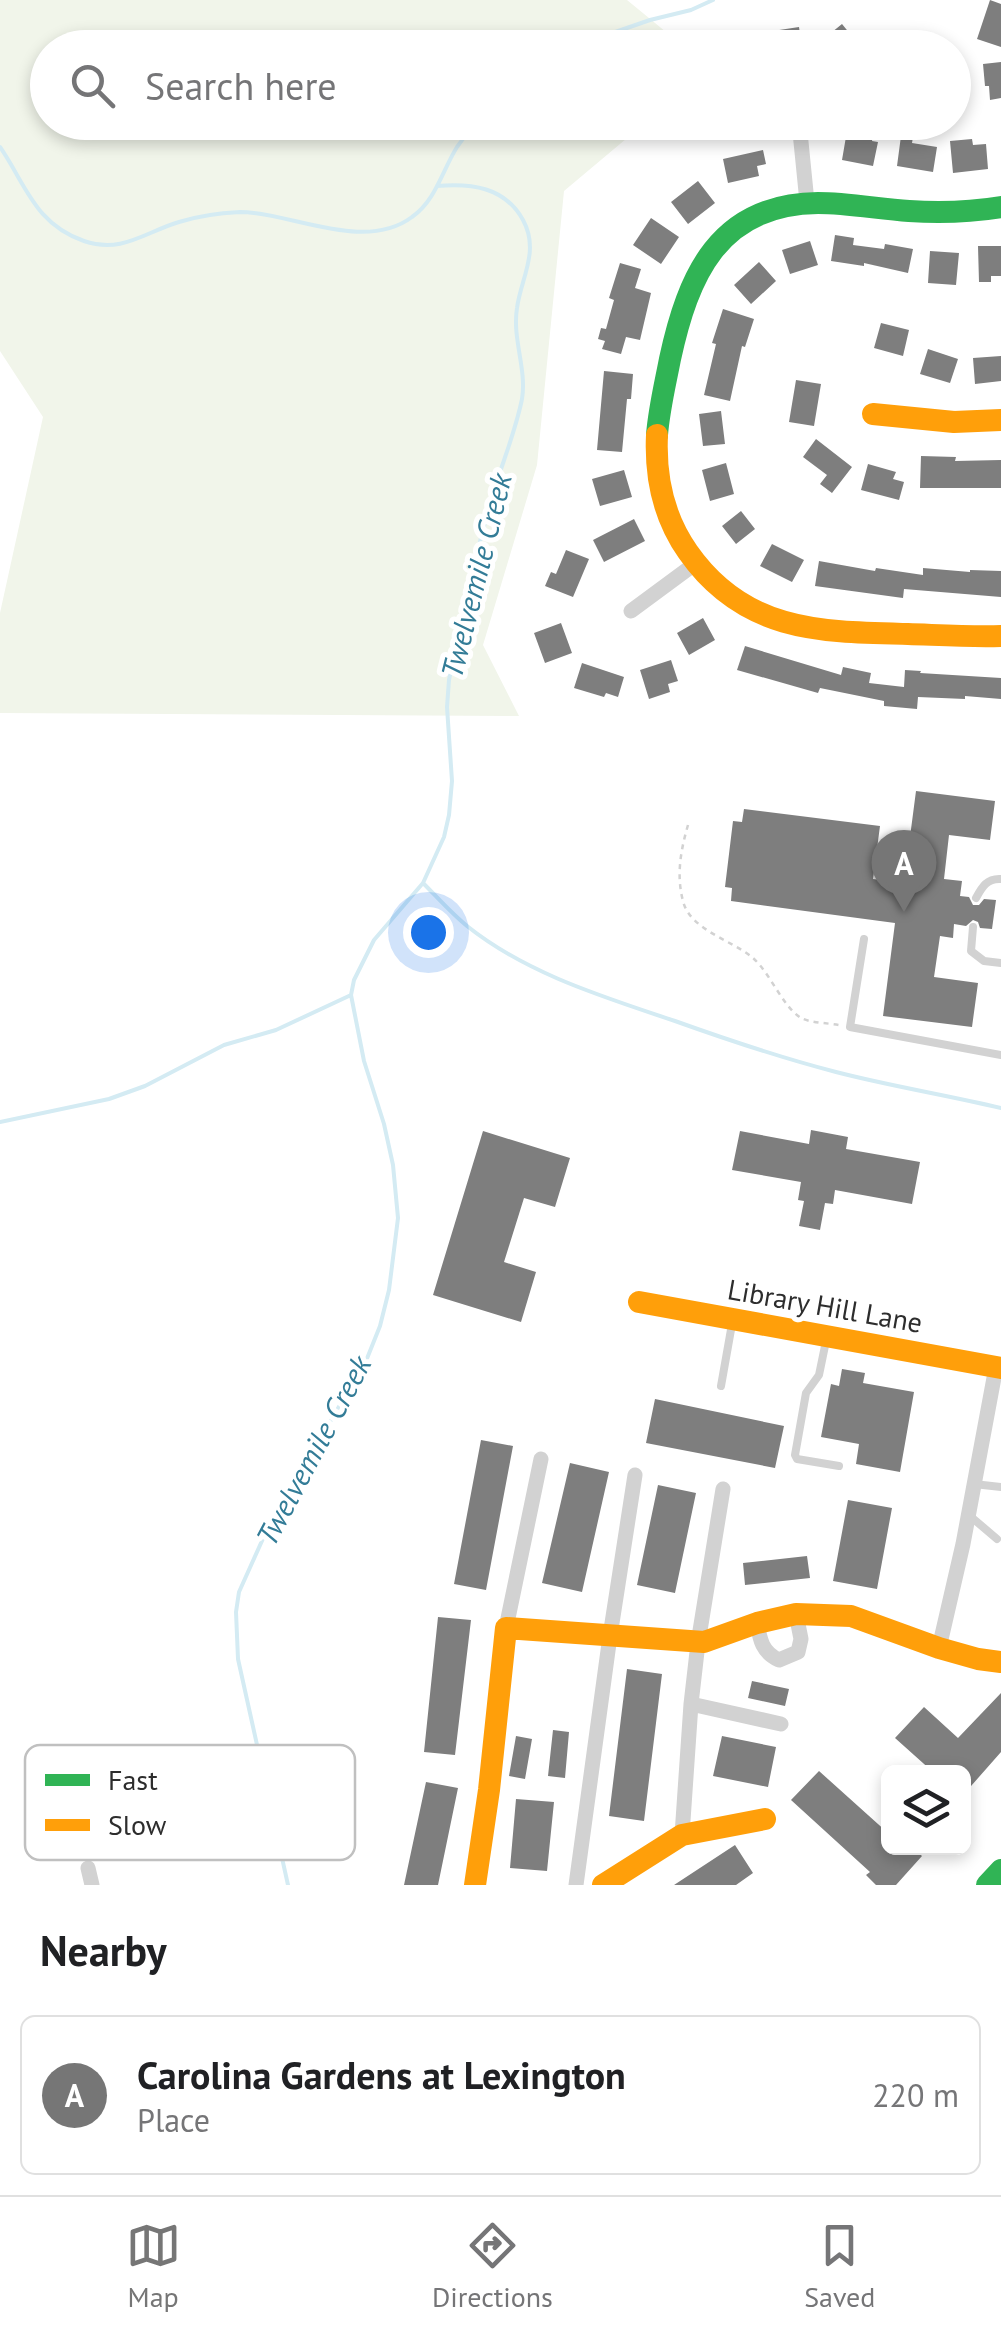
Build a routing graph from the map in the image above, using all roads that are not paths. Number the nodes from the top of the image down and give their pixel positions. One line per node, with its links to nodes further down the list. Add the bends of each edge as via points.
1 (800, 140): 2 (street)
2 (807, 202): 3 (street, via 943,212); 6 (street, via 755,217 725,238 684,298 656,455 666,508)
3 (1001, 207)
4 (873, 414): 5 (street)
5 (1001, 420)
6 (696, 563): 7 (street); 8 (street, via 744,606 794,626)
7 (632, 611)
8 (1001, 636)
9 (1001, 878): 10 (lane, via 984,884)
10 (976, 898)
11 (973, 926): 13 (lane, via 971,951 984,962)
12 (864, 939): 14 (lane, via 850,1027)
13 (1001, 963)
14 (1001, 1055)
15 (639, 1302): 16 (street, Library Hill Lane)
16 (732, 1320): 17 (street, Library Hill Lane); 19 (lane)
17 (827, 1337): 18 (street, Library Hill Lane); 21 (lane, via 819,1375 806,1393 795,1455)
18 (998, 1368): 23 (street)
19 (721, 1386)
20 (541, 1459): 30 (street)
21 (839, 1466)
22 (635, 1475): 31 (street)
23 (974, 1484): 24 (lane); 26 (street)
24 (1001, 1487)
25 (723, 1489): 32 (street)
26 (968, 1514): 27 (lane); 33 (street)
27 (997, 1539)
28 (796, 1614): 29 (street); 29 (street, via 801,1639 788,1658 769,1655); 33 (street, via 852,1616)
29 (757, 1623): 32 (street)
30 (506, 1628): 31 (street); 40 (street)
31 (610, 1636): 32 (street); 41 (street)
32 (698, 1642): 35 (street)
33 (940, 1648): 34 (street)
34 (1001, 1662)
35 (691, 1704): 36 (street); 38 (street)
36 (780, 1724)
37 (765, 1819): 38 (street)
38 (682, 1835): 42 (street)
39 (1001, 1870): 43 (street)
40 (475, 1885)
41 (576, 1885)
42 (603, 1885)
43 (988, 1885)

